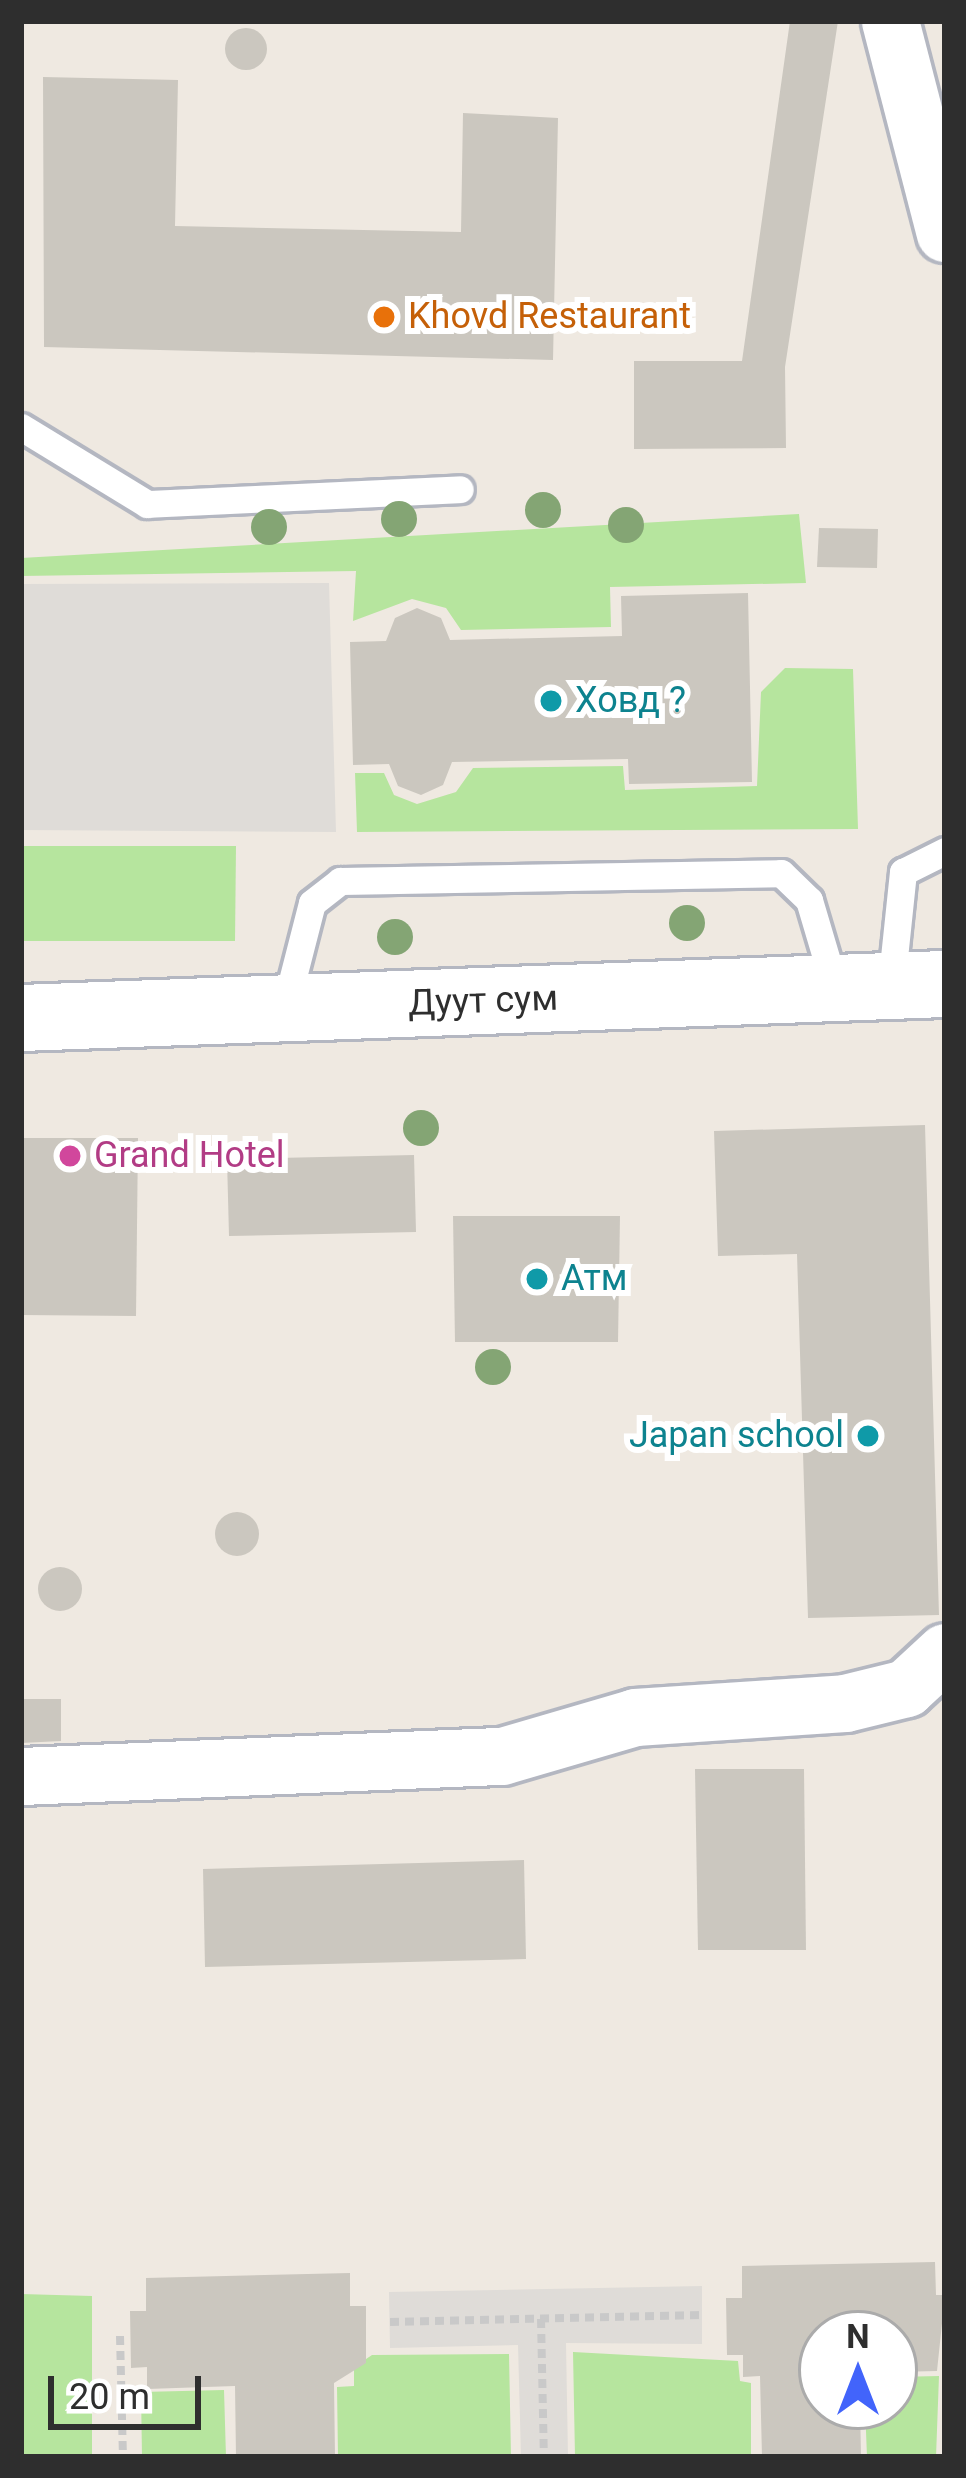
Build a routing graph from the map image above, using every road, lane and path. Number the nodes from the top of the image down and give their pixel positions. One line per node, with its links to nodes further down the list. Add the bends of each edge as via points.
1 (890, 21): 2 (street)
2 (945, 233)
3 (21, 427): 4 (lane, via 147,504)
4 (460, 489)
5 (945, 851): 6 (lane, via 903,872)
6 (890, 986): 7 (main road, Дуут сум); 7 (lane, via 782,873 340,881 312,903)
7 (285, 1008): 8 (main road, Дуут сум)
8 (21, 1018)
9 (945, 1652): 10 (street, via 907,1688 845,1703 635,1717 502,1756)
10 (21, 1775)
11 (701, 2314): 12 (path)
12 (541, 2319): 13 (path); 16 (path)
13 (390, 2322)
14 (120, 2336): 15 (path)
15 (123, 2457)
16 (544, 2457)

